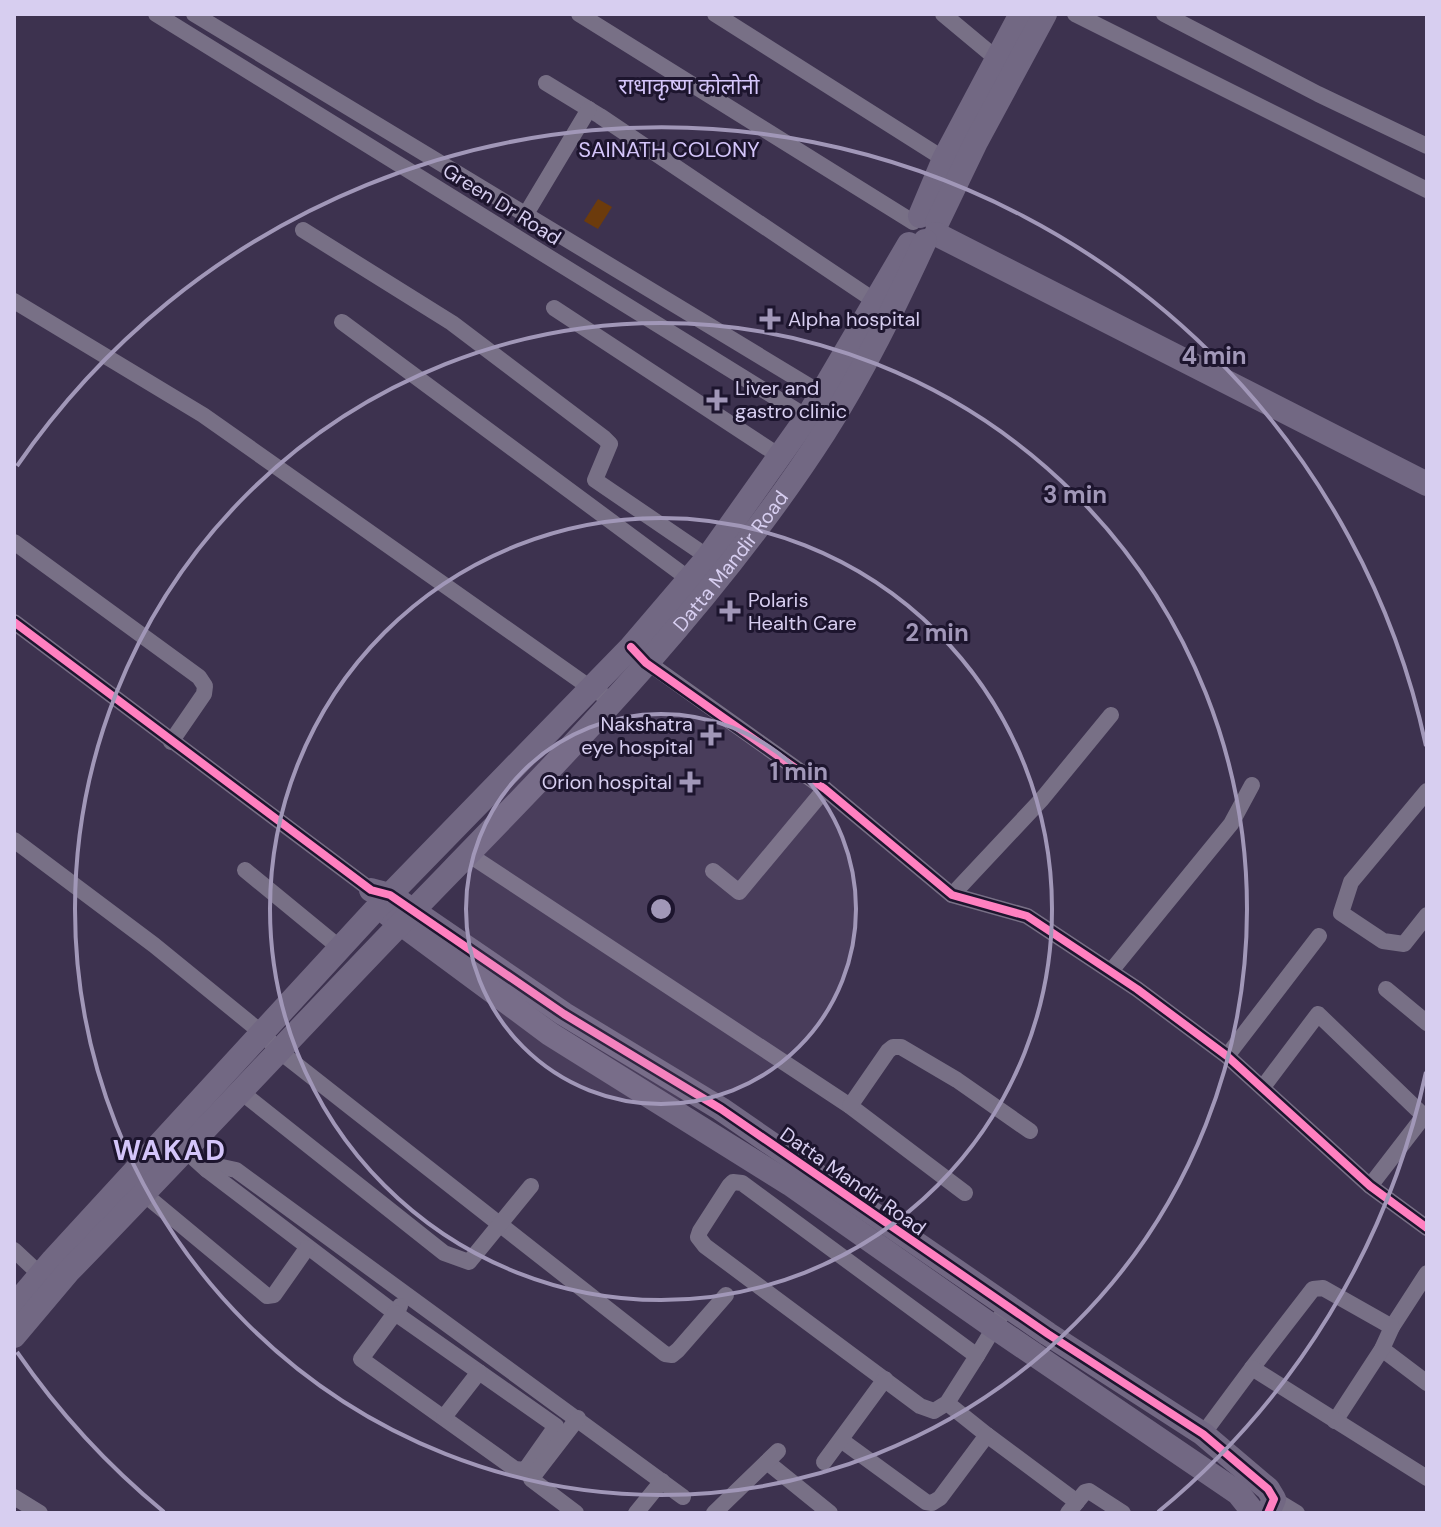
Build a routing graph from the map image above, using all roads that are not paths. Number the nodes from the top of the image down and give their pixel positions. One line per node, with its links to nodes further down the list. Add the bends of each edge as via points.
1 (156, 14): 11 (street, Green Dr Road)
2 (194, 14): 10 (street, Green Dr Road)
3 (579, 14): 19 (street)
4 (715, 14): 16 (street)
5 (943, 14): 12 (street)
6 (1021, 14): 12 (main road, Datta Mandir Road)
7 (1045, 14): 12 (main road, Datta Mandir Road)
8 (1075, 14): 17 (street)
9 (1164, 14): 15 (street)
10 (244, 44): 11 (street); 18 (street, Green Dr Road)
11 (233, 62): 22 (street, Green Dr Road)
12 (1005, 65): 16 (main road, Datta Mandir Road); 19 (main road, Datta Mandir Road, via 976,142)
13 (546, 83): 14 (street)
14 (589, 109): 18 (street); 24 (street)
15 (1427, 146)
16 (944, 159): 19 (main road, Datta Mandir Road)
17 (1427, 190)
18 (526, 214): 21 (street, Green Dr Road)
19 (924, 229): 24 (main road, Datta Mandir Road); 29 (main road, Datta Mandir Road, via 900,296); 32 (main road)
20 (303, 230): 34 (street, via 452,323 604,438 610,444 595,480)
21 (599, 258): 22 (street); 27 (street, Green Dr Road)
22 (587, 280): 28 (street, Green Dr Road)
23 (14, 301): 38 (street, via 203,415)
24 (875, 301): 29 (main road, Datta Mandir Road)
25 (554, 308): 31 (street)
26 (342, 322): 35 (street)
27 (792, 374): 28 (street); 29 (street, Green Dr Road)
28 (777, 398): 30 (street, Green Dr Road)
29 (831, 399): 30 (main road, Datta Mandir Road)
30 (817, 423): 31 (main road, Datta Mandir Road); 37 (main road, Datta Mandir Road, via 785,490 725,570)
31 (781, 457): 34 (main road, Datta Mandir Road)
32 (1427, 484)
33 (14, 542): 41 (street, via 199,677 204,694)
34 (708, 557): 35 (main road, Datta Mandir Road)
35 (689, 579): 37 (main road, Datta Mandir Road)
36 (14, 622): 41 (street)
37 (639, 655): 38 (main road, Datta Mandir Road); 39 (main road, Datta Mandir Road); 43 (street)
38 (592, 689): 39 (street); 50 (main road, Datta Mandir Road)
39 (614, 701): 46 (main road, Datta Mandir Road)
40 (1111, 715): 49 (street)
41 (171, 742): 50 (street)
42 (1252, 785): 55 (street, via 1231,824)
43 (825, 789): 48 (street, via 739,892); 49 (street)
44 (1427, 791): 51 (street, via 1351,882 1341,913 1383,941 1404,944)
45 (14, 840): 58 (street)
46 (468, 854): 52 (main road, Datta Mandir Road); 63 (street)
47 (245, 870): 54 (street)
48 (713, 871)
49 (952, 895): 55 (street, via 1027,916)
50 (380, 897): 52 (main road, Datta Mandir Road); 54 (main road, Datta Mandir Road)
51 (1427, 915)
52 (407, 917): 59 (main road, Datta Mandir Road); 82 (main road, Datta Mandir Road, via 550,1034)
53 (1319, 936): 60 (street)
54 (340, 948): 58 (main road, Datta Mandir Road)
55 (1111, 971): 60 (street)
56 (1386, 989): 57 (street)
57 (1427, 1023)
58 (262, 1033): 59 (street); 77 (main road, Datta Mandir Road)
59 (279, 1051): 62 (main road, Datta Mandir Road); 72 (street)
60 (1227, 1056): 61 (street)
61 (1263, 1087): 64 (street, via 1318,1014); 69 (street)
62 (241, 1092): 66 (main road, Datta Mandir Road); 72 (street, via 444,1253 469,1262)
63 (850, 1106): 65 (street, via 888,1051 901,1047); 70 (street)
64 (1426, 1117): 69 (street)
65 (1030, 1131)
66 (186, 1151): 67 (street); 71 (main road, Datta Mandir Road)
67 (207, 1170): 74 (street); 79 (street, via 213,1165 236,1170)
68 (531, 1186): 72 (street)
69 (1370, 1186): 73 (street)
70 (965, 1193)
71 (144, 1194): 74 (street, via 267,1296 274,1295); 77 (main road, Datta Mandir Road)
72 (500, 1225): 78 (street, via 665,1354 678,1350)
73 (1427, 1228)
74 (307, 1248): 81 (street)
75 (14, 1250): 77 (street)
76 (1427, 1273): 83 (street)
77 (48, 1282): 80 (main road, Datta Mandir Road); 84 (main road, Datta Mandir Road)
78 (726, 1295)
79 (409, 1296): 81 (street); 93 (street)
80 (14, 1306)
81 (395, 1313): 88 (street); 92 (street, via 361,1359)
82 (1001, 1316): 86 (street); 95 (main road, Datta Mandir Road); 104 (main road, Datta Mandir Road)
83 (1392, 1327): 85 (street); 87 (street, via 1323,1288 1313,1289)
84 (14, 1336)
85 (1382, 1349): 90 (street); 94 (street)
86 (977, 1356): 89 (street, via 742,1183 733,1182 700,1231 701,1242); 91 (street)
87 (1252, 1368): 94 (street); 95 (street)
88 (479, 1372): 92 (street); 92 (street, via 556,1426 525,1470 515,1469)
89 (885, 1379): 91 (street, via 927,1409); 97 (street)
90 (1427, 1383)
91 (947, 1403): 96 (street)
92 (444, 1417)
93 (578, 1418): 100 (street); 106 (street, via 531,1479)
94 (1335, 1421): 99 (street)
95 (1203, 1434): 104 (main road, Datta Mandir Road, via 1268,1489)
96 (987, 1435): 97 (street, via 932,1503); 103 (street)
97 (841, 1440): 98 (street)
98 (824, 1462)
99 (1424, 1470)
100 (662, 1481): 102 (street); 107 (street)
101 (14, 1497): 105 (street)
102 (683, 1497)
103 (1072, 1507): 110 (street, via 1089,1491)
104 (1265, 1508): 111 (street)
105 (40, 1513)
106 (576, 1513)
107 (636, 1513)
108 (714, 1513): 109 (street, via 773,1457)
109 (830, 1513)
110 (1123, 1513)
111 (1297, 1513)

